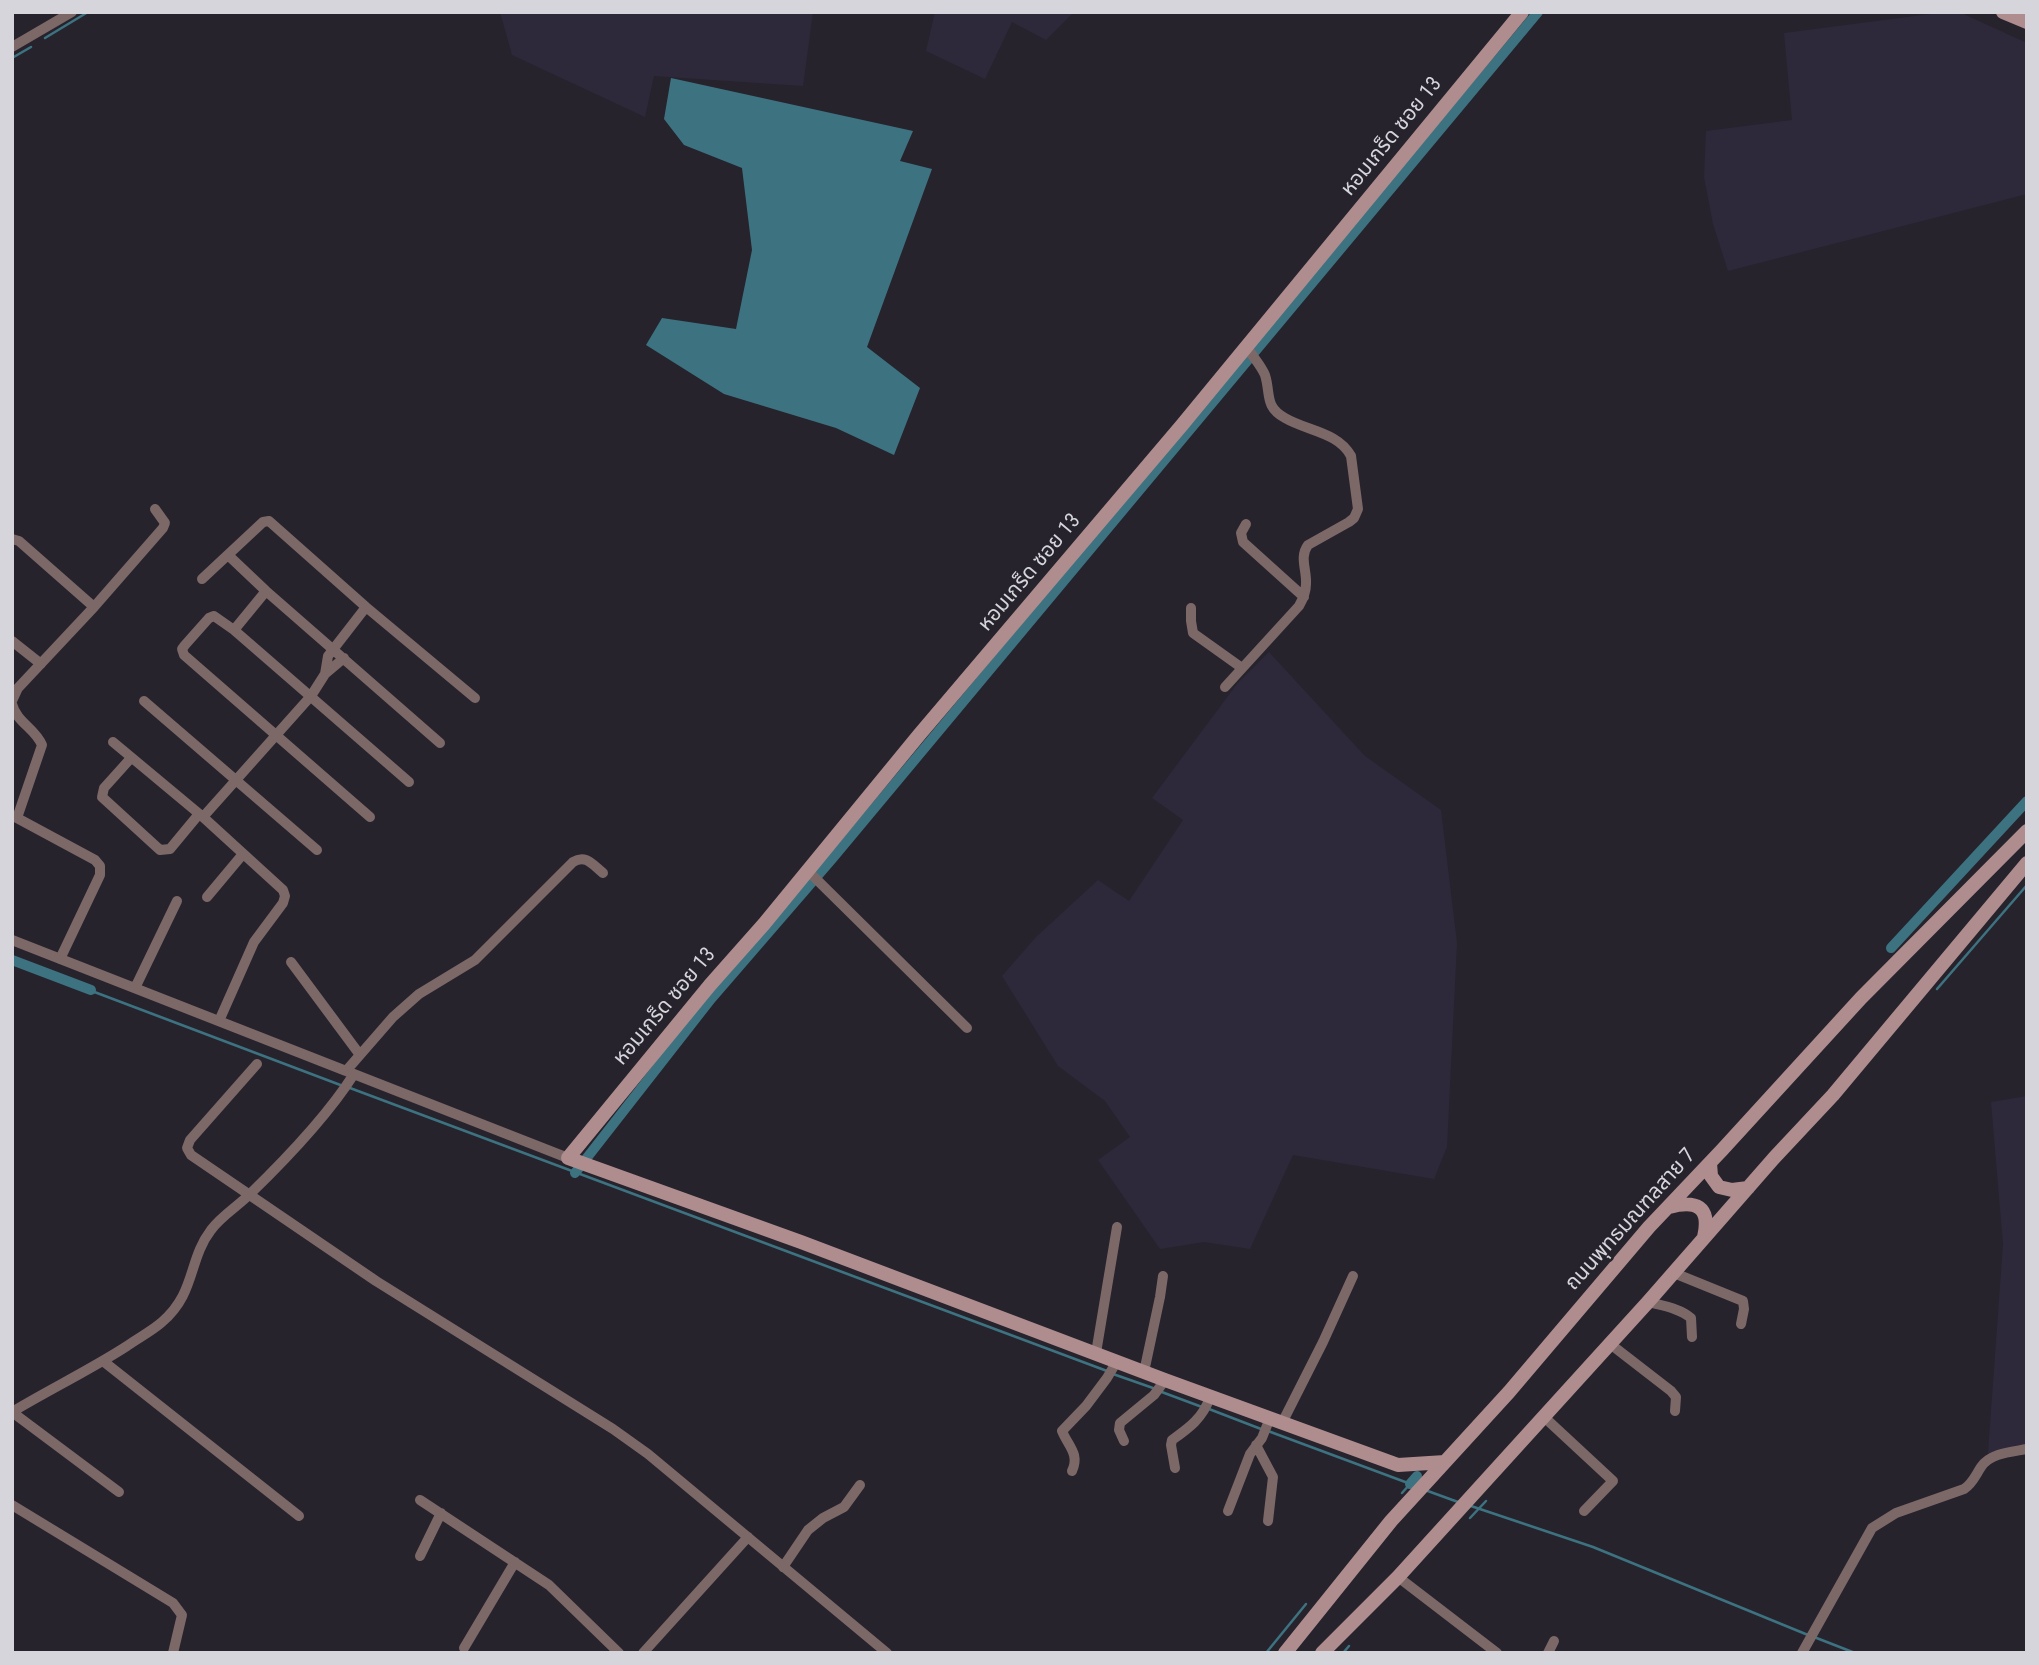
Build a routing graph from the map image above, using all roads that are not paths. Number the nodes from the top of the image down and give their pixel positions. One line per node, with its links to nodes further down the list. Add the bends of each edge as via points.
1 (72, 12): 5 (street)
2 (1521, 12): 6 (street, หอมเกร็ด ซอย 13)
3 (2003, 12): 4 (street)
4 (2027, 22)
5 (12, 47)
6 (1250, 353): 13 (street, via 1264,374 1269,402 1283,417 1336,439 1351,456 1357,514 1304,551); 42 (street, หอมเกร็ด ซอย 13, via 919,735)
7 (155, 509): 14 (street, via 164,519 163,528)
8 (1246, 524): 13 (street, via 1243,542)
9 (12, 539): 14 (street)
10 (228, 555): 11 (street); 12 (street); 15 (street, via 269,521)
11 (202, 579)
12 (266, 591): 17 (street); 19 (street)
13 (1304, 597): 22 (street)
14 (94, 607): 21 (street)
15 (366, 607): 19 (street); 26 (street)
16 (1191, 608): 22 (street, via 1193,633)
17 (234, 630): 25 (street); 29 (street, via 214,616 209,618 185,645 184,655)
18 (12, 641): 21 (street)
19 (333, 648): 20 (street); 23 (street)
20 (344, 658): 23 (street); 31 (street)
21 (41, 664): 28 (street, via 18,688)
22 (1241, 668): 24 (street)
23 (325, 674): 25 (street)
24 (1225, 687)
25 (311, 696): 29 (street); 34 (street)
26 (475, 698)
27 (144, 701): 33 (street)
28 (12, 702): 46 (street, via 20,720 42,745 17,818 100,866 100,875)
29 (275, 736): 33 (street); 36 (street)
30 (113, 742): 32 (street)
31 (440, 743)
32 (131, 758): 35 (street); 35 (street, via 104,788 102,797 160,850 170,849)
33 (237, 781): 35 (street); 38 (street)
34 (409, 782)
35 (201, 816): 39 (street)
36 (370, 817)
37 (2027, 831): 55 (street, ถนนพุทธมณฑลสาย 7, via 1861,998)
38 (317, 850)
39 (243, 854): 43 (street); 49 (street, via 285,896 254,942)
40 (2027, 863): 56 (street, via 1833,1095)
41 (603, 873): 51 (street, via 586,859 573,862 475,960 419,994)
42 (814, 876): 50 (street); 54 (street, หอมเกร็ด ซอย 13, via 710,985)
43 (207, 897)
44 (177, 901): 48 (street)
45 (12, 940): 46 (street)
46 (60, 959): 48 (street)
47 (291, 962): 51 (street)
48 (135, 988): 49 (street)
49 (219, 1021): 53 (street)
50 (967, 1028)
51 (360, 1055): 53 (street)
52 (257, 1064): 57 (street, via 196,1131 187,1148)
53 (350, 1076): 54 (street); 57 (street, via 339,1097)
54 (578, 1162): 68 (street)
55 (1710, 1163): 56 (street, via 1711,1176 1719,1187); 58 (street, ถนนพุทธมณฑลสาย 7)
56 (1748, 1188): 60 (street)
57 (249, 1195): 69 (street, via 212,1227 178,1306 161,1324); 93 (street, via 376,1281 613,1429)
58 (1667, 1208): 60 (street, via 1685,1203 1697,1206 1707,1226); 81 (street, ถนนพุทธมณฑลสาย 7, via 1509,1392)
59 (1117, 1227): 68 (street)
60 (1704, 1238): 61 (street)
61 (1674, 1273): 64 (street); 65 (street, via 1743,1301)
62 (1163, 1276): 71 (street)
63 (1353, 1276): 77 (street, via 1323,1342)
64 (1648, 1302): 66 (street, via 1686,1314 1691,1318); 67 (street)
65 (1741, 1324)
66 (1692, 1337)
67 (1609, 1343): 74 (street, via 1671,1391 1676,1397); 76 (street)
68 (1096, 1353): 70 (street)
69 (103, 1361): 75 (street); 91 (street)
70 (1115, 1364): 71 (street); 83 (street, via 1062,1431 1076,1457)
71 (1144, 1372): 72 (street)
72 (1160, 1388): 73 (street); 78 (street, via 1120,1423)
73 (1209, 1400): 77 (street); 82 (street, via 1196,1423 1172,1440)
74 (1675, 1411)
75 (12, 1412): 85 (street)
76 (1543, 1416): 89 (street, via 1613,1481); 97 (street)
77 (1273, 1422): 79 (street); 81 (street, via 1398,1465)
78 (1124, 1441)
79 (1259, 1441): 88 (street); 92 (street, via 1273,1477)
80 (2027, 1449): 100 (street, via 1996,1455 1964,1489 1896,1513 1872,1528)
81 (1430, 1462): 105 (street, ถนนพุทธมณฑลสาย 7, via 1431,1478)
82 (1175, 1468)
83 (1072, 1471)
84 (860, 1485): 96 (street, via 844,1507 808,1530)
85 (119, 1492)
86 (420, 1500): 90 (street)
87 (12, 1505): 101 (street, via 173,1603 182,1615)
88 (1228, 1511)
89 (1584, 1511)
90 (441, 1513): 94 (street); 95 (street)
91 (299, 1516)
92 (1268, 1521)
93 (748, 1537): 96 (street); 103 (street)
94 (419, 1556)
95 (515, 1562): 99 (street); 102 (street, via 549,1585)
96 (783, 1567): 104 (street)
97 (1398, 1577): 106 (street); 107 (street)
98 (1554, 1641): 108 (street)
99 (464, 1648)
100 (1805, 1649)
101 (173, 1653)
102 (619, 1653)
103 (643, 1653)
104 (887, 1653)
105 (1285, 1653)
106 (1322, 1653)
107 (1497, 1653)
108 (1548, 1653)

